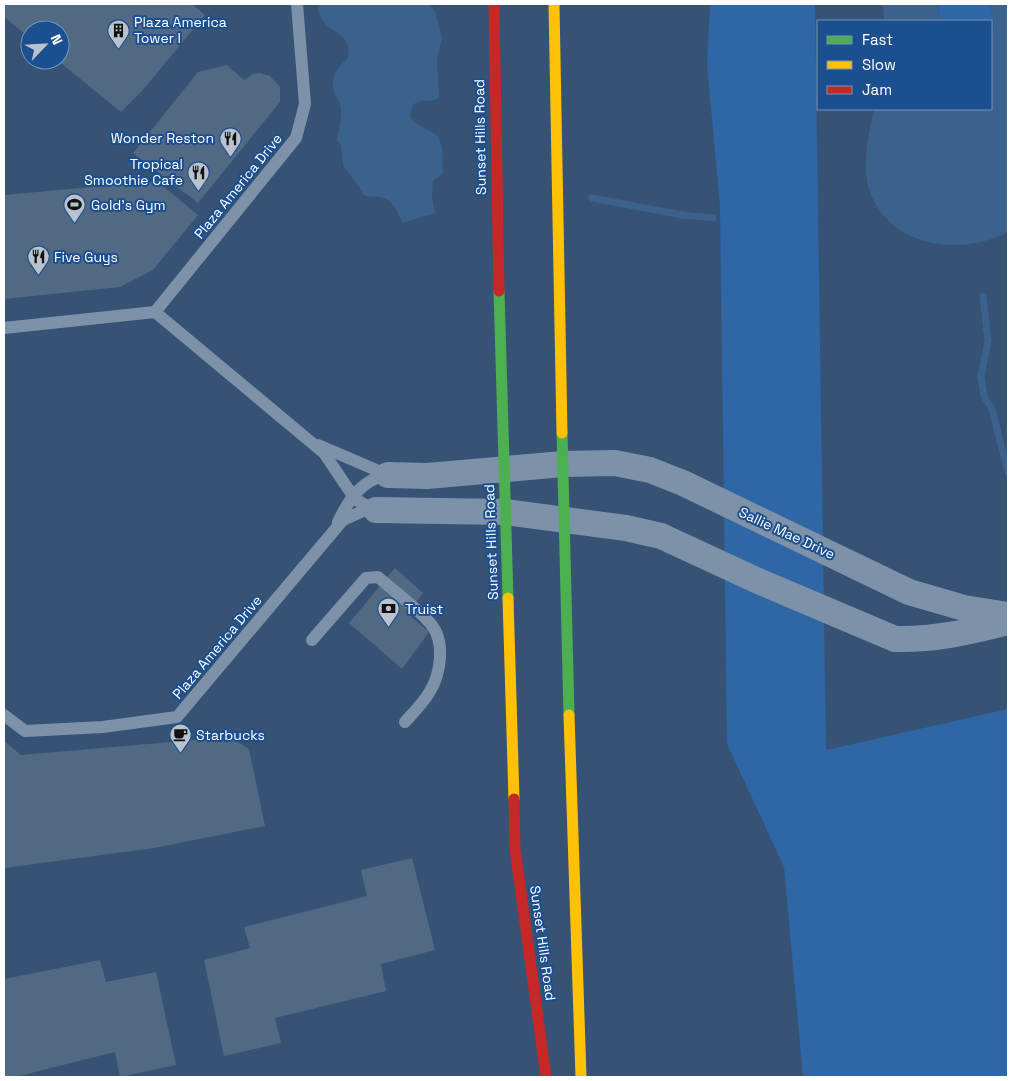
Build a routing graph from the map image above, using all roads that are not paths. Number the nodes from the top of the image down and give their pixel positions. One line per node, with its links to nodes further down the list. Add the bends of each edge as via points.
1 (296, 4): 4 (lane, Plaza America Drive, via 305,104 296,138)
2 (494, 4): 8 (main road, Sunset Hills Road)
3 (554, 4): 7 (main road, Sunset Hills Road)
4 (155, 312): 5 (lane); 6 (lane)
5 (4, 328)
6 (311, 442): 9 (lane); 10 (lane, via 324,452)
7 (563, 464): 8 (street, Sallie Mae Drive); 13 (main road, Sunset Hills Road); 15 (street, Sallie Mae Drive, via 615,462 650,470 909,592 937,602)
8 (504, 470): 9 (street, Sallie Mae Drive, via 427,476); 12 (main road, Sunset Hills Road)
9 (388, 475): 10 (lane, via 370,480)
10 (353, 496): 11 (lane, via 364,506); 14 (lane)
11 (376, 510): 12 (street); 14 (lane, via 350,515)
12 (505, 512): 13 (street); 20 (main road, Sunset Hills Road, via 514,849)
13 (564, 518): 16 (street, via 662,536 895,639 919,640 958,635); 21 (main road, Sunset Hills Road)
14 (332, 533): 18 (lane, Plaza America Drive, via 177,718 103,727 25,731)
15 (1008, 615)
16 (1008, 622)
17 (312, 640): 19 (lane, via 366,578 378,577 431,624 437,635 440,652 436,678 429,693)
18 (4, 715)
19 (405, 722)
20 (546, 1077)
21 (581, 1077)

